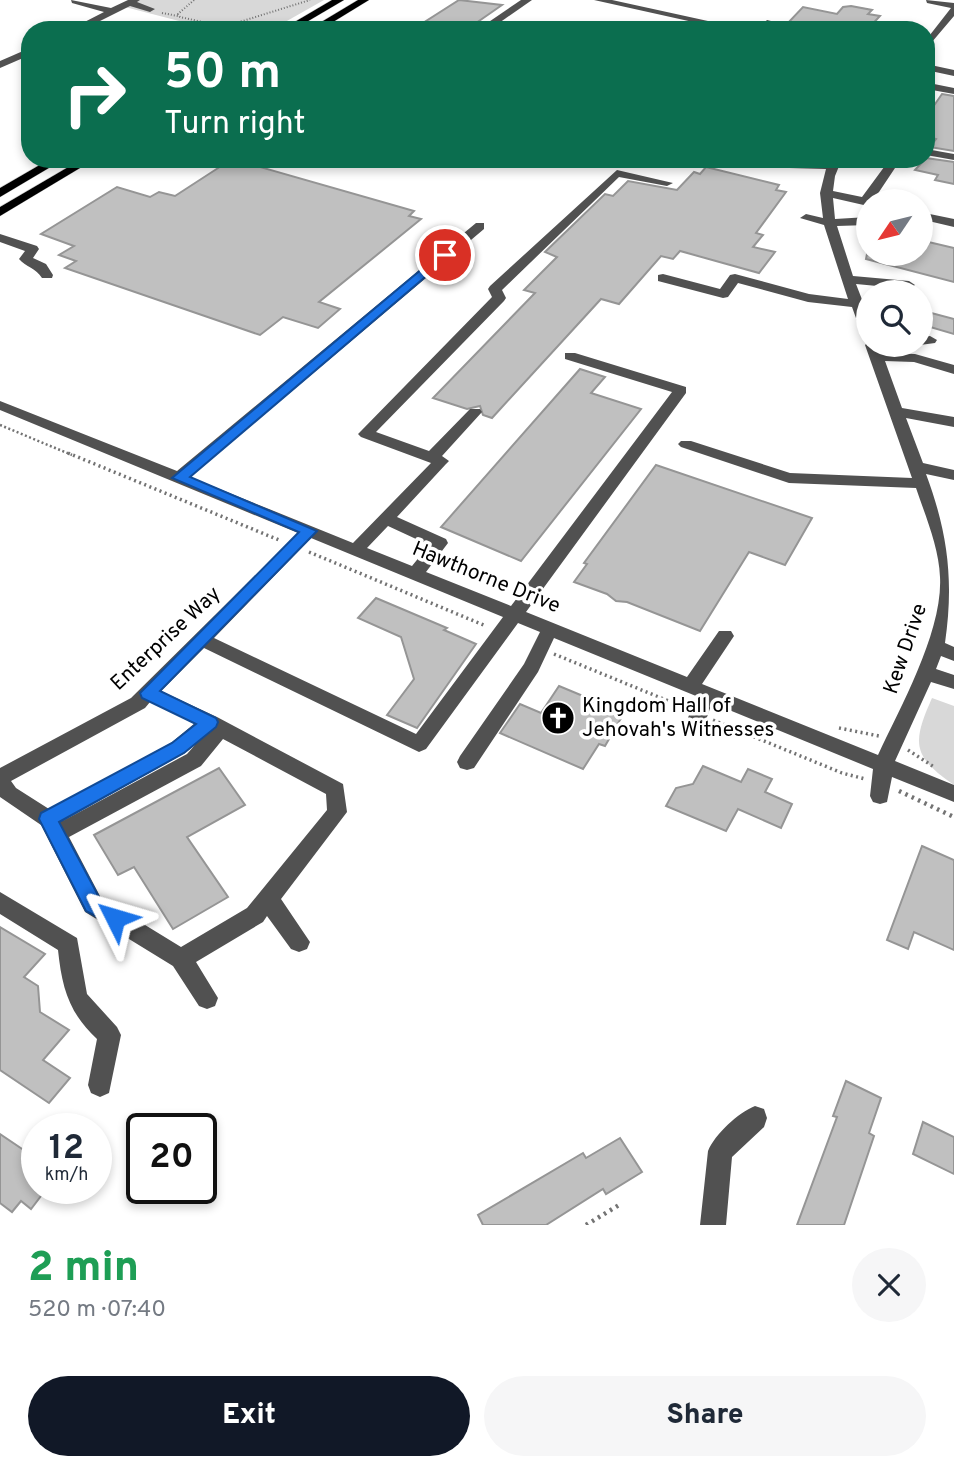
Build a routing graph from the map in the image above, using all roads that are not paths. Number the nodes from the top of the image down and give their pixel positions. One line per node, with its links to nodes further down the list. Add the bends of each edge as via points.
1 (339, 0): 14 (main road)
2 (364, 0): 15 (main road)
3 (527, 0): 16 (street)
4 (599, 0): 17 (street)
5 (75, 1): 8 (street)
6 (132, 1): 10 (street); 11 (street)
7 (930, 1): 9 (street)
8 (92, 6): 11 (street); 12 (street)
9 (954, 8): 18 (street)
10 (154, 10)
11 (112, 11): 13 (street)
12 (71, 15)
13 (92, 21)
14 (302, 21)
15 (328, 21)
16 (496, 21)
17 (700, 21)
18 (939, 29): 19 (street); 20 (street)
19 (954, 32)
20 (935, 34)
21 (21, 56): 22 (street)
22 (2, 67)
23 (935, 69): 24 (street)
24 (954, 73)
25 (935, 87): 26 (street)
26 (954, 91)
27 (935, 154): 28 (street)
28 (954, 157)
29 (43, 168): 35 (main road)
30 (75, 168): 38 (main road)
31 (833, 168): 36 (street)
32 (890, 168): 34 (street)
33 (667, 183): 61 (street, via 617,173 495,289 499,298 366,434)
34 (875, 189)
35 (0, 192)
36 (826, 193): 37 (street); 42 (street)
37 (856, 199)
38 (0, 212)
39 (806, 218): 42 (street)
40 (933, 218): 43 (street)
41 (856, 222): 42 (street)
42 (830, 223): 48 (street)
43 (954, 223)
44 (480, 226): 64 (street)
45 (0, 237): 46 (street, via 33,249 25,259 42,267)
46 (47, 275)
47 (663, 278): 51 (street, via 723,294 735,278 808,298)
48 (849, 280): 49 (street); 50 (street)
49 (856, 281)
50 (856, 299)
51 (856, 304)
52 (570, 356): 70 (street, via 681,390)
53 (877, 357): 58 (street, Kew Drive)
54 (909, 357): 55 (street)
55 (954, 370)
56 (0, 405): 64 (street, Hawthorne Drive)
57 (475, 412): 61 (street)
58 (897, 412): 59 (street); 62 (street, Kew Drive)
59 (954, 422)
60 (687, 444): 62 (street, via 789,478)
61 (431, 458): 65 (street, via 441,461)
62 (919, 475): 63 (street); 69 (street, Kew Drive)
63 (954, 475)
64 (179, 478): 66 (street, Hawthorne Drive)
65 (386, 519): 67 (street); 68 (street, via 440,542)
66 (309, 531): 67 (street, Hawthorne Drive); 73 (street, Enterprise Way)
67 (356, 550): 68 (street, Hawthorne Drive)
68 (415, 574): 70 (street, Hawthorne Drive)
69 (952, 578): 74 (street, Kew Drive)
70 (514, 615): 71 (street, Hawthorne Drive); 73 (street, via 419,744)
71 (550, 629): 78 (street, Hawthorne Drive); 82 (street, via 532,667)
72 (725, 636): 78 (street)
73 (201, 639): 79 (street, Enterprise Way)
74 (934, 647): 75 (street); 76 (street, Kew Drive)
75 (954, 654)
76 (926, 673): 77 (street); 84 (street, Kew Drive)
77 (954, 682)
78 (698, 690): 80 (street); 84 (street, Hawthorne Drive)
79 (148, 693): 81 (street); 83 (street, Enterprise Way, via 138,703)
80 (697, 720)
81 (215, 726): 86 (street, via 194,760); 87 (street, via 336,790 337,812)
82 (467, 762)
83 (0, 779): 86 (street, via 9,794)
84 (881, 782): 85 (street, Hawthorne Drive)
85 (954, 794)
86 (52, 826): 90 (street, via 93,905)
87 (268, 899): 89 (street); 90 (street, via 255,915)
88 (0, 902): 92 (street, via 69,945 80,1009 109,1035)
89 (299, 942)
90 (181, 959): 91 (street)
91 (207, 998)
92 (100, 1085)
93 (755, 1118): 94 (street, via 720,1151)
94 (713, 1225)

